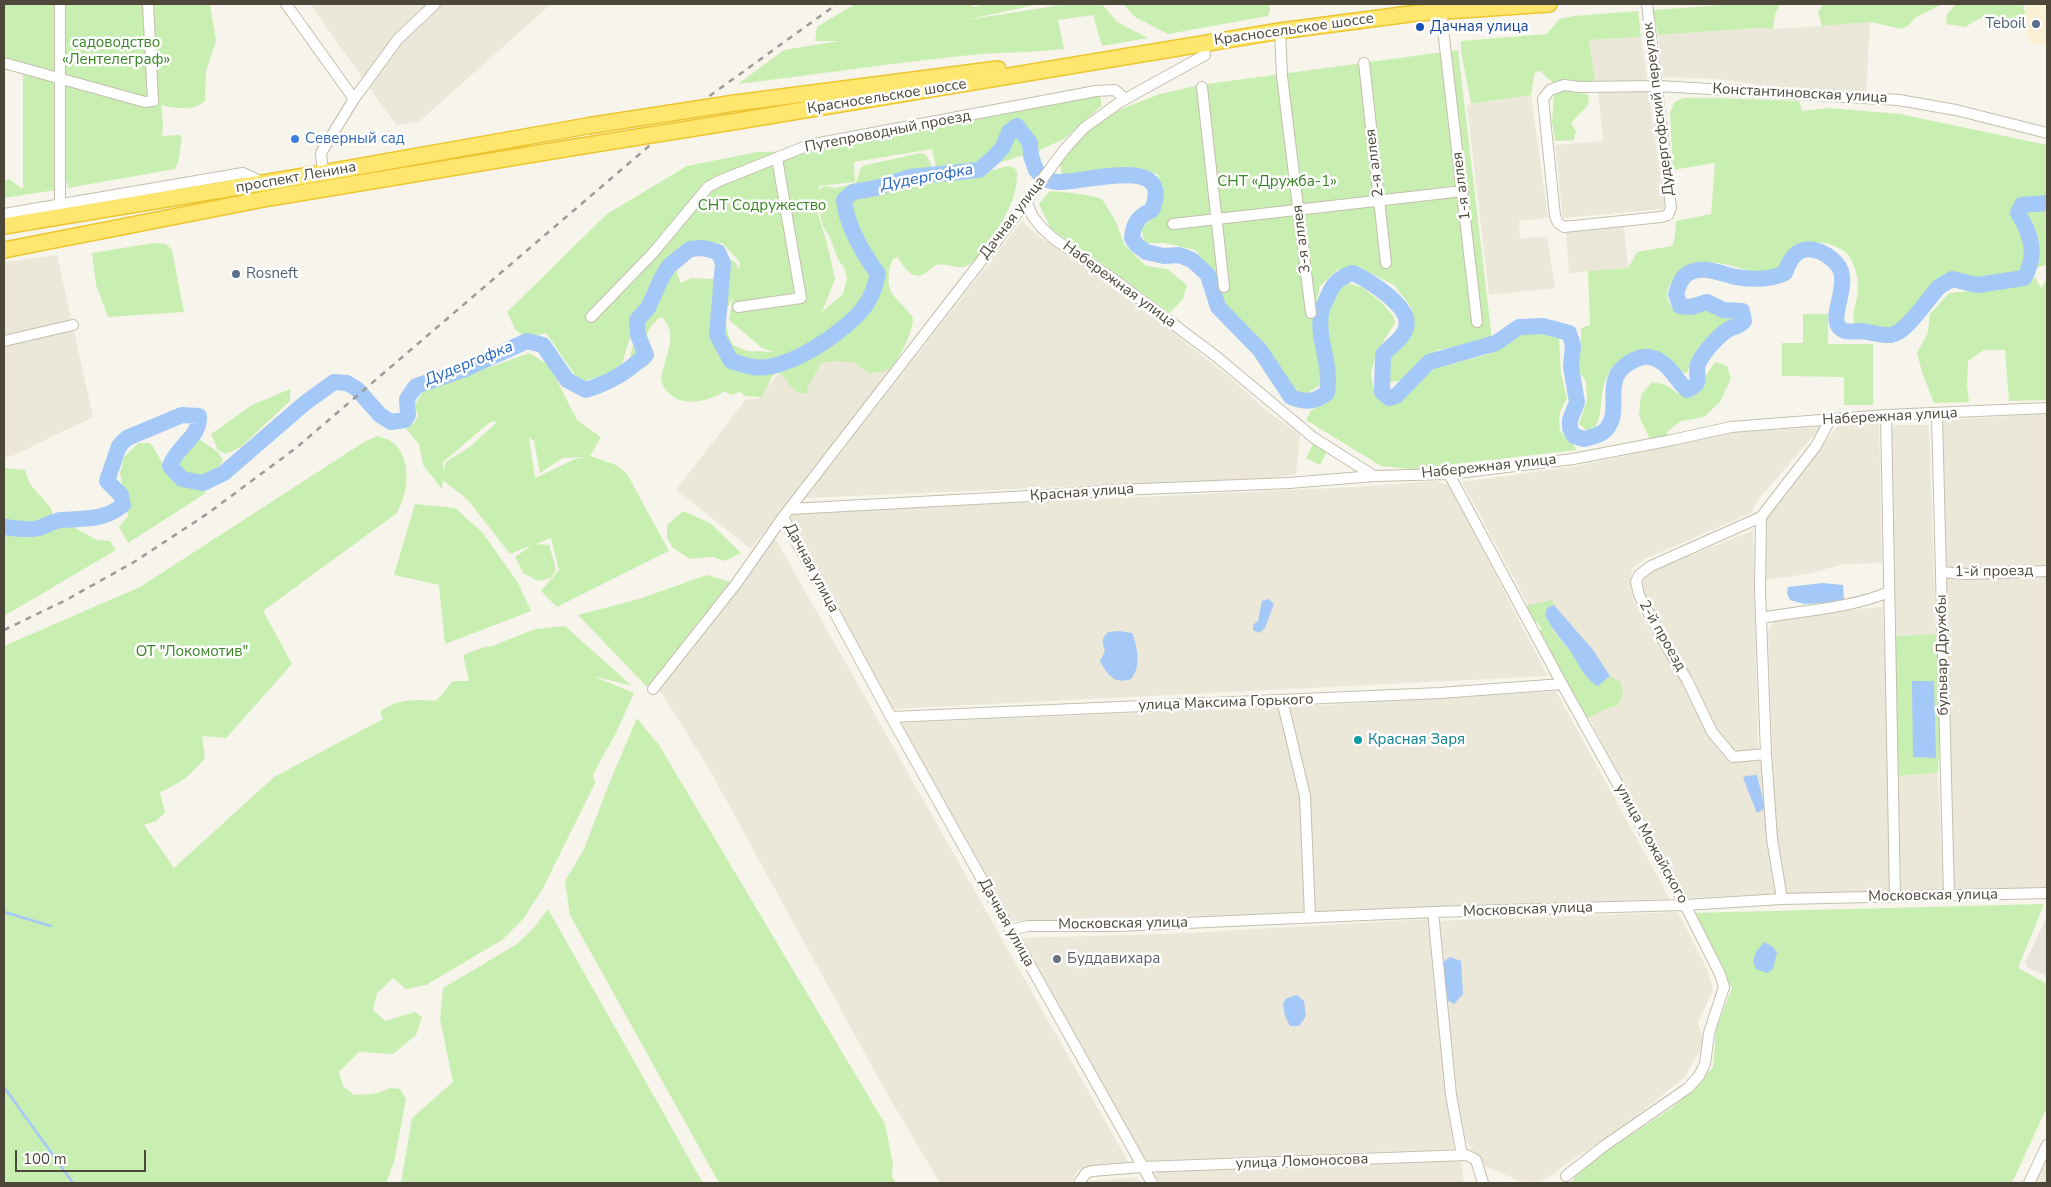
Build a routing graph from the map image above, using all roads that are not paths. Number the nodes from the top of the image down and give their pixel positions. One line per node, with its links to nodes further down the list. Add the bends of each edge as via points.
1 (60, 4): 13 (street)
2 (148, 4): 13 (street, via 153,101 145,102)
3 (286, 4): 16 (street)
4 (435, 4): 16 (street, via 398,39)
5 (1549, 4): 7 (highway, Красносельское шоссе)
6 (1647, 4): 15 (street, Дудергофский переулок)
7 (1441, 12): 8 (highway, Красносельское шоссе); 24 (street, 1-я аллея)
8 (1280, 30): 9 (highway, Красносельское шоссе); 28 (street, 3-я аллея, via 1282,76)
9 (1203, 42): 12 (highway, Красносельское шоссе); 17 (street, Дачная улица, via 1205,55)
10 (4, 63): 13 (street)
11 (1364, 63): 26 (street, 2-я аллея)
12 (1072, 66): 18 (highway, Красносельское шоссе, bridge, via 1004,68); 20 (highway, Красносельское шоссе, bridge)
13 (60, 79): 27 (street)
14 (1202, 86): 31 (street)
15 (1658, 86): 19 (street, Константиновская улица, via 1898,100 1956,110); 30 (street, Дудергофский переулок, via 1671,208); 30 (street, Константиновская улица, via 1564,85 1550,90 1543,99 1558,223 1564,227)
16 (354, 99): 22 (street, via 321,153)
17 (1125, 100): 21 (street, Путепроводный проезд, via 1115,90 1096,91 809,146); 25 (street, Дачная улица, via 1084,128)
18 (587, 126): 22 (highway, проспект Ленина)
19 (2047, 133)
20 (570, 148): 34 (highway, проспект Ленина, via 269,198)
21 (777, 158): 37 (street, via 801,298); 39 (street, Путепроводный проезд, via 708,187 653,253)
22 (323, 173): 23 (highway, проспект Ленина)
23 (265, 183): 27 (street, via 243,173); 33 (highway, проспект Ленина)
24 (1463, 191): 26 (street); 40 (street, 1-я аллея)
25 (1026, 200): 48 (street, Набережная улица, via 1033,217 1054,239 1217,357 1314,438); 49 (street, Дачная улица)
26 (1380, 200): 28 (street); 35 (street, 2-я аллея)
27 (60, 205): 29 (street)
28 (1299, 210): 31 (street); 38 (street, 3-я аллея)
29 (4, 214)
30 (1668, 215)
31 (1217, 220): 32 (street); 36 (street)
32 (1173, 224)
33 (4, 226)
34 (4, 250)
35 (1386, 263)
36 (1224, 286)
37 (738, 307)
38 (1311, 313)
39 (592, 318)
40 (1477, 322)
41 (73, 324): 42 (street)
42 (4, 341)
43 (2047, 408): 44 (street, Набережная улица)
44 (1936, 414): 45 (street, Набережная улица); 51 (street, бульвар Дружбы)
45 (1886, 415): 46 (street, Набережная улица); 53 (street)
46 (1830, 420): 47 (street, Набережная улица, via 1731,426 1573,459); 50 (street, 2-й проезд, via 1816,446)
47 (1449, 474): 48 (street, Набережная улица); 55 (street, улица Можайского)
48 (1374, 476): 49 (street, Красная улица)
49 (787, 513): 56 (street); 58 (street, Дачная улица)
50 (1761, 517): 54 (street); 59 (street, 2-й проезд, via 1651,566 1639,575 1636,582 1639,595 1712,732 1733,757)
51 (1941, 572): 52 (street, 1-й проезд); 61 (street, бульвар Дружбы)
52 (2047, 572)
53 (1888, 592): 54 (street, via 1836,608); 62 (street)
54 (1761, 618): 59 (street)
55 (1562, 684): 57 (street, улица Максима Горького); 64 (street, улица Можайского)
56 (653, 689)
57 (1282, 700): 58 (street, улица Максима Горького); 66 (street, via 1305,796)
58 (891, 716): 67 (street, Дачная улица)
59 (1766, 754): 63 (street, via 1772,839)
60 (2047, 894): 61 (street, Московская улица)
61 (1949, 896): 62 (street, Московская улица)
62 (1895, 897): 63 (street, Московская улица)
63 (1782, 899): 64 (street, Московская улица)
64 (1685, 905): 65 (street, Московская улица); 71 (street, улица Можайского, via 1724,987 1709,1033 1705,1064 1688,1088)
65 (1433, 912): 66 (street, Московская улица); 69 (street, via 1451,1095)
66 (1310, 917): 67 (street, Московская улица, via 1118,926 1028,926)
67 (1010, 930): 70 (street, Дачная улица)
68 (2047, 1145): 75 (street)
69 (1462, 1155): 70 (street, улица Ломоносова); 74 (street, via 1476,1160)
70 (1142, 1167): 72 (street, улица Ломоносова, via 1092,1171 1086,1173); 73 (street, Дачная улица)
71 (1566, 1176)
72 (1079, 1183)
73 (1152, 1183)
74 (1482, 1183)
75 (2029, 1183)

